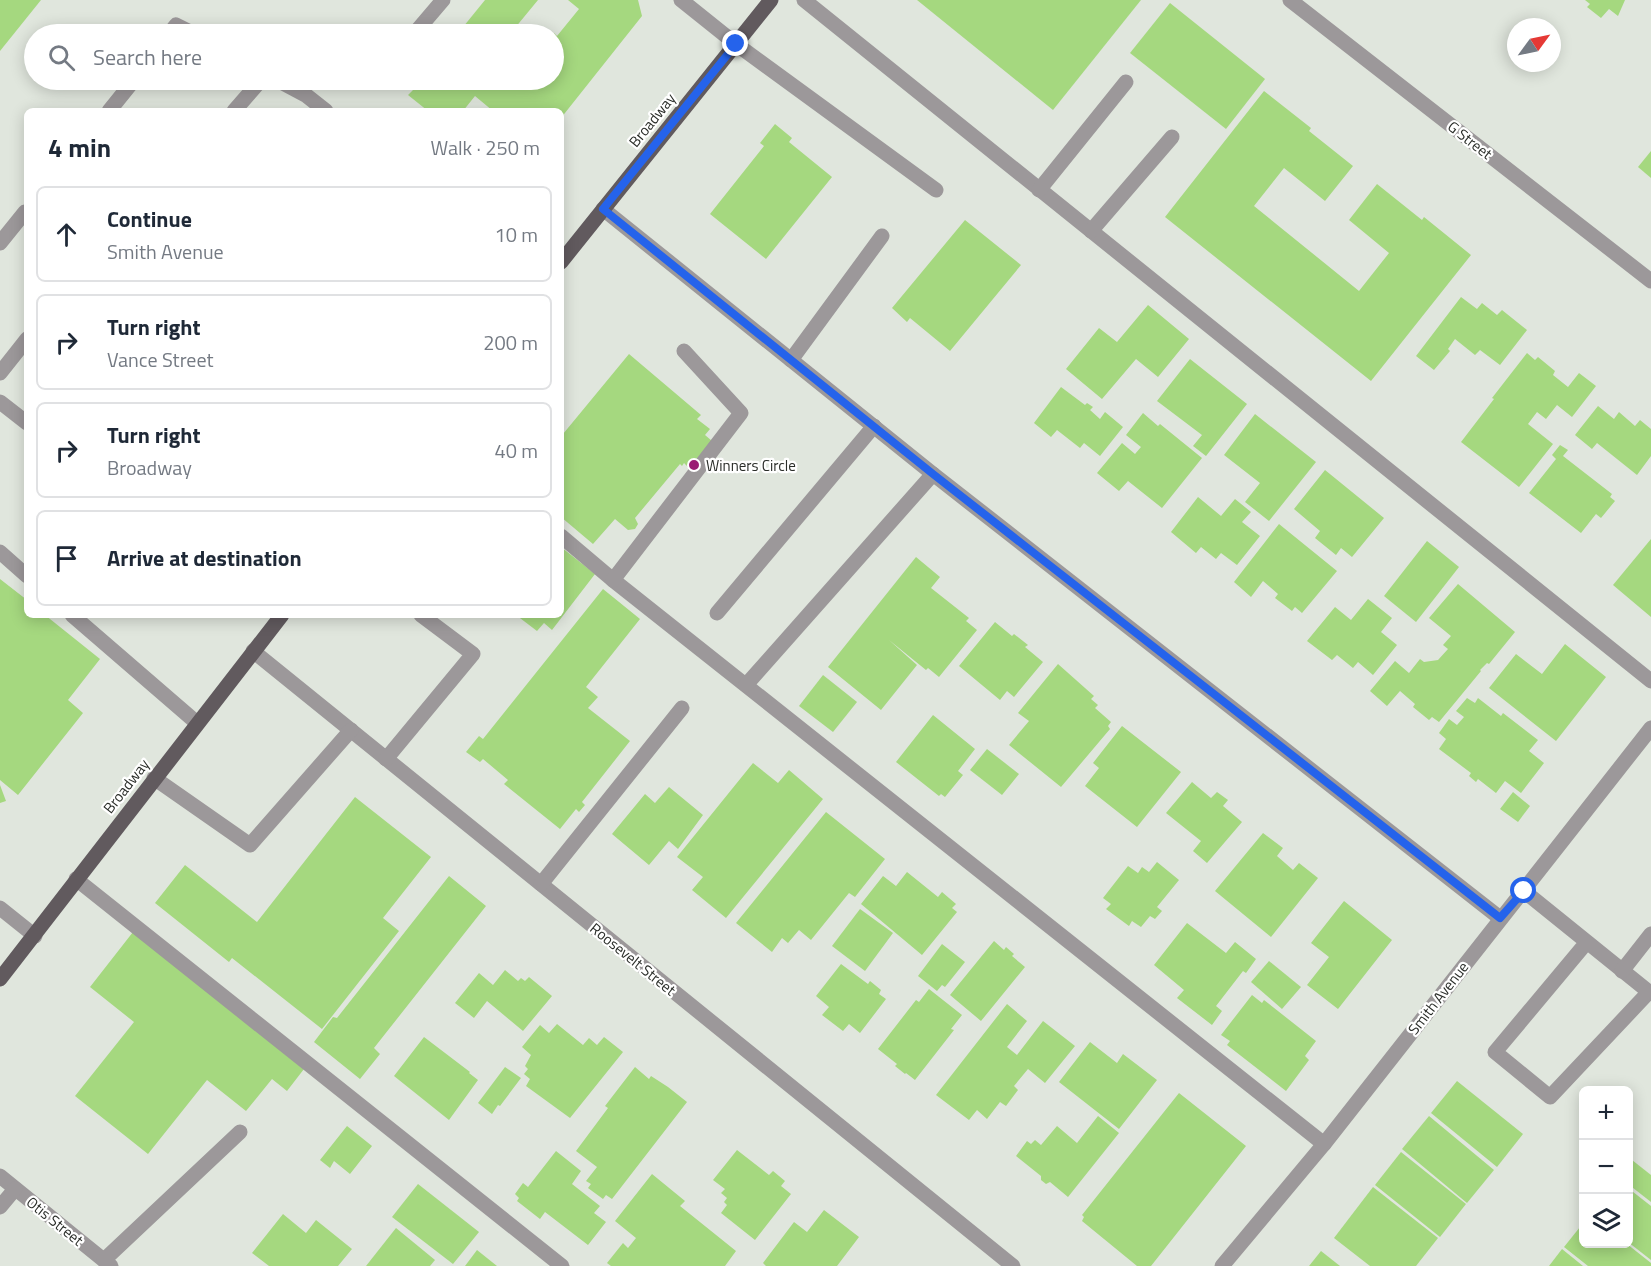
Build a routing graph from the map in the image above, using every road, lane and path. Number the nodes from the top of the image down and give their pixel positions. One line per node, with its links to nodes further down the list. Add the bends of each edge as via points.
1 (443, 0): 6 (street)
2 (681, 0): 7 (street)
3 (804, 0): 17 (street)
4 (1290, 0): 24 (street, G Street)
5 (765, 2): 7 (main road, Broadway)
6 (423, 24)
7 (736, 44): 16 (street); 18 (main road, Broadway)
8 (1126, 82): 17 (street)
9 (126, 90): 12 (street)
10 (252, 90): 13 (street)
11 (296, 90): 14 (street)
12 (111, 108)
13 (237, 108)
14 (322, 108)
15 (1172, 137): 20 (street)
16 (936, 190)
17 (1039, 190): 20 (street)
18 (603, 209): 23 (main road, Broadway); 27 (street)
19 (24, 215): 22 (street)
20 (1091, 231): 42 (street)
21 (882, 236): 27 (street)
22 (0, 243)
23 (564, 258)
24 (1651, 280)
25 (24, 343): 28 (street)
26 (684, 351): 36 (street, via 741,413)
27 (791, 360): 31 (street)
28 (0, 373)
29 (0, 402): 30 (street)
30 (24, 421)
31 (873, 426): 32 (street); 37 (street)
32 (933, 474): 43 (street); 54 (street)
33 (564, 539): 36 (street)
34 (0, 552): 35 (street)
35 (24, 573)
36 (613, 580): 43 (street)
37 (717, 613)
38 (76, 618): 45 (street)
39 (277, 618): 41 (main road, Broadway)
40 (425, 618): 48 (street, via 473,654)
41 (253, 651): 45 (main road, Broadway); 46 (street, Roosevelt Street)
42 (1651, 681)
43 (746, 685): 61 (street)
44 (682, 708): 51 (street)
45 (198, 723): 49 (main road, Broadway)
46 (351, 730): 48 (street, Roosevelt Street); 49 (street, via 250,845)
47 (1650, 730): 52 (street, Smith Avenue)
48 (386, 759): 51 (street, Roosevelt Street)
49 (154, 778): 50 (main road, Broadway)
50 (76, 879): 56 (main road, Broadway); 66 (street)
51 (541, 884): 67 (street, Roosevelt Street)
52 (1524, 891): 54 (street, Smith Avenue); 57 (street)
53 (0, 908): 56 (street)
54 (1500, 918): 61 (street, Smith Avenue)
55 (1651, 934): 58 (street)
56 (35, 936): 59 (main road, Broadway)
57 (1587, 942): 58 (street); 58 (street, via 1495,1052 1550,1097 1648,992)
58 (1622, 971)
59 (0, 979)
60 (240, 1132): 65 (street)
61 (1324, 1144): 68 (street, Smith Avenue)
62 (0, 1176): 63 (street, Otis Street)
63 (15, 1189): 64 (street); 65 (street, Otis Street)
64 (0, 1207)
65 (107, 1263)
66 (562, 1266)
67 (1013, 1266)
68 (1222, 1266)

